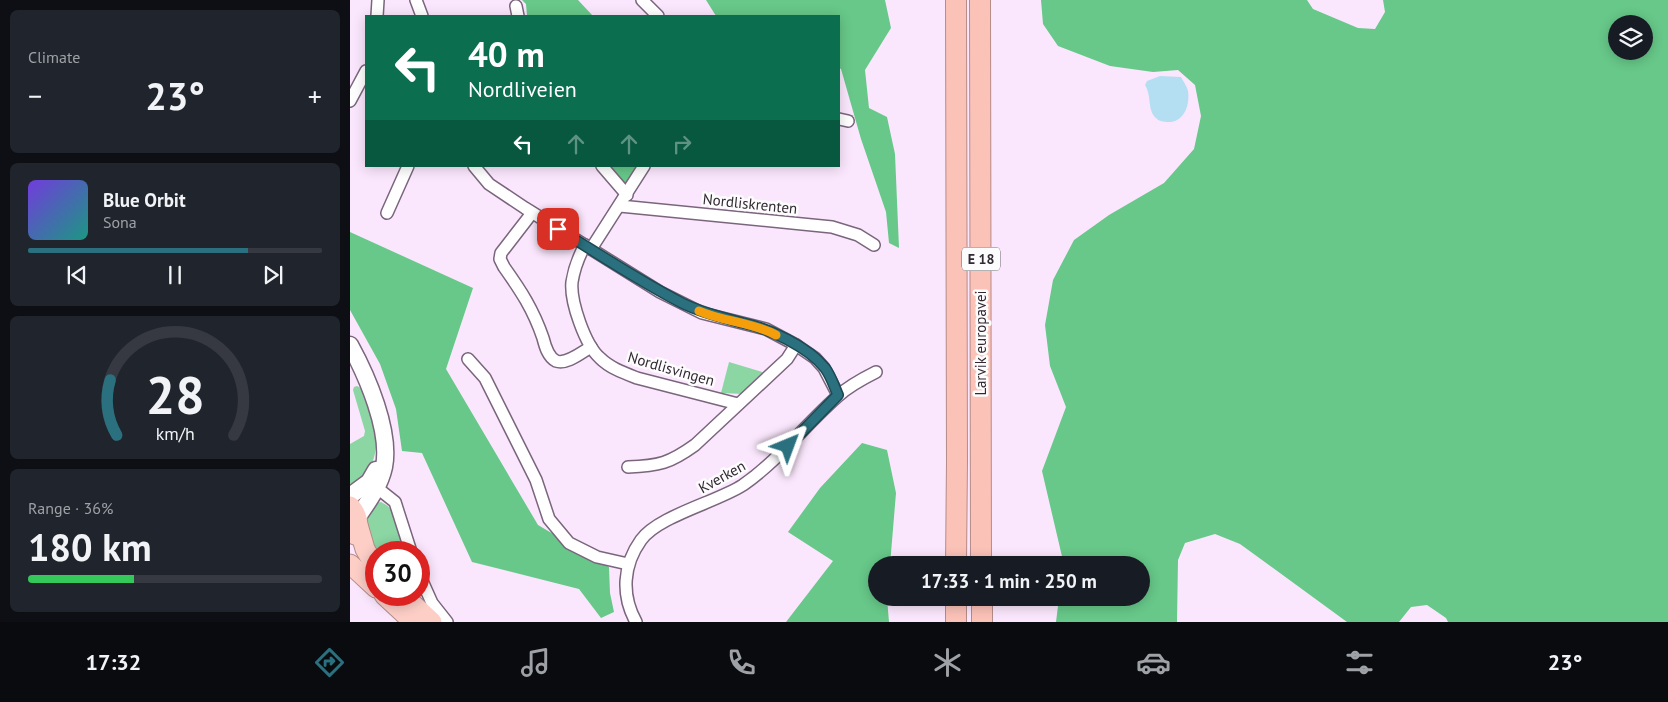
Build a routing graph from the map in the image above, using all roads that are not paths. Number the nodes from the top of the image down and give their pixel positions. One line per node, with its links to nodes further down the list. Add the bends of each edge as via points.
1 (378, 0): 6 (street)
2 (416, 0): 7 (street)
3 (642, 0): 8 (street)
4 (956, 0): 35 (highway, Larvik europavei / E 18)
5 (980, 0): 36 (highway, Larvik europavei / E 18)
6 (377, 15)
7 (422, 15)
8 (657, 15)
9 (365, 74): 10 (street)
10 (350, 101)
11 (408, 167): 17 (street)
12 (475, 167): 18 (street, via 489,184)
13 (603, 167): 15 (street)
14 (643, 167): 15 (street, Nordlisvingen)
15 (627, 195): 16 (street, Nordlisvingen)
16 (620, 206): 19 (street, Nordliskrenten, via 832,227 858,235); 20 (street, Nordlisvingen)
17 (387, 213)
18 (532, 213): 20 (street); 23 (street, via 501,253 500,259 534,312 551,357 564,362)
19 (874, 245)
20 (588, 247): 22 (street, via 683,304 718,318 766,329); 23 (street, Nordlisvingen, via 578,258 572,283 576,310)
21 (350, 345): 29 (main road, via 375,401 384,444)
22 (796, 345): 26 (street, via 824,368); 27 (street, via 786,359)
23 (591, 347): 27 (street, Nordlisvingen, via 599,357 624,373)
24 (468, 359): 38 (street, via 485,378 532,471 548,519 569,542 597,557)
25 (876, 372): 26 (street, Kverken)
26 (838, 395): 38 (street, Kverken, via 764,469 742,486 662,522 641,539)
27 (738, 404): 28 (street, via 680,456 665,463)
28 (628, 467)
29 (373, 485): 30 (main road); 31 (main road); 32 (street, via 395,502)
30 (350, 496)
31 (355, 516): 33 (highway, via 357,532); 34 (highway)
32 (407, 541)
33 (350, 542)
34 (365, 549)
35 (956, 556)
36 (982, 556)
37 (350, 564): 39 (highway)
38 (628, 564): 48 (street, Kverken, via 625,588)
39 (365, 578)
40 (430, 599): 47 (street)
41 (396, 606): 45 (highway)
42 (415, 606): 46 (highway)
43 (956, 606): 49 (highway)
44 (982, 606): 50 (highway)
45 (413, 622)
46 (432, 622)
47 (447, 622)
48 (636, 622)
49 (956, 622)
50 (982, 622)

